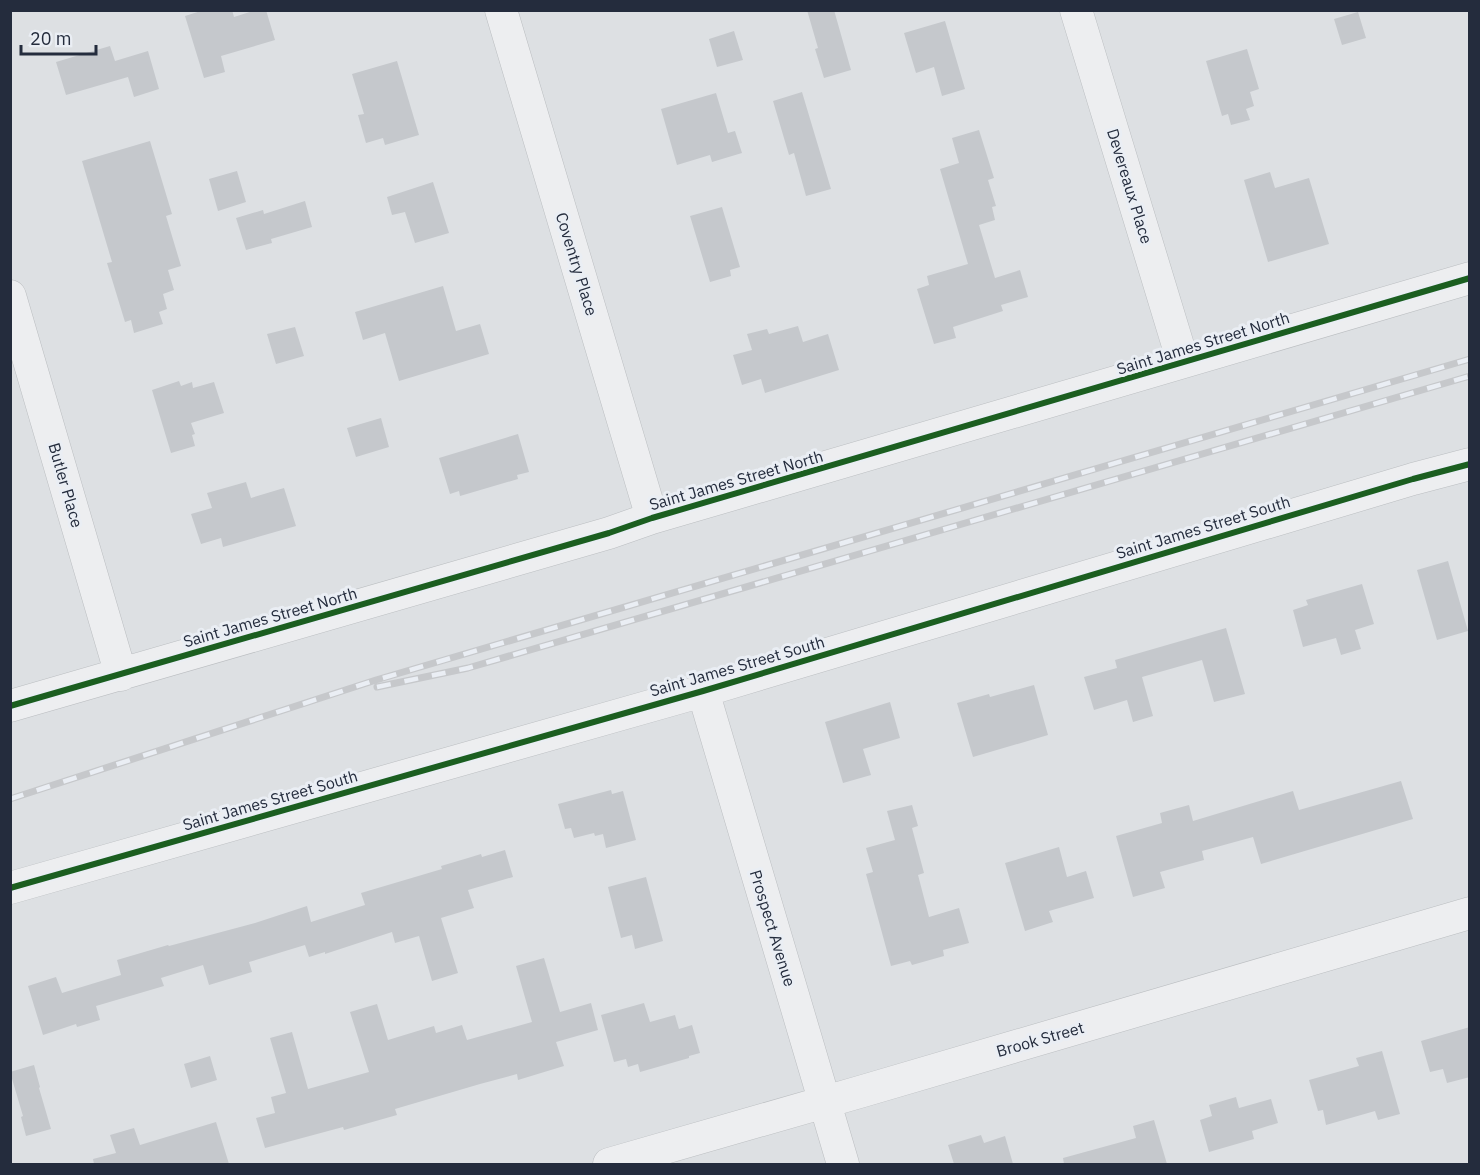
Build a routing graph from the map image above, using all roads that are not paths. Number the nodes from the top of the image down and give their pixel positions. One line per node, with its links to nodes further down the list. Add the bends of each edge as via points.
1 (501, 10): 7 (street, Coventry Place)
2 (1076, 10): 5 (street, Devereaux Place)
3 (1470, 278): 5 (street, Saint James Street North)
4 (10, 296): 8 (street, Butler Place)
5 (1184, 362): 7 (street, Saint James Street North)
6 (1470, 464): 9 (street, Saint James Street South)
7 (652, 518): 8 (street, Saint James Street North)
8 (121, 675): 10 (street, Saint James Street North)
9 (703, 691): 11 (street, Saint James Street South); 13 (street, Prospect Avenue)
10 (10, 706)
11 (10, 888)
12 (1470, 913): 13 (street, Brook Street)
13 (825, 1102): 14 (street, Brook Street); 15 (street, Prospect Avenue)
14 (609, 1164)
15 (843, 1164)

